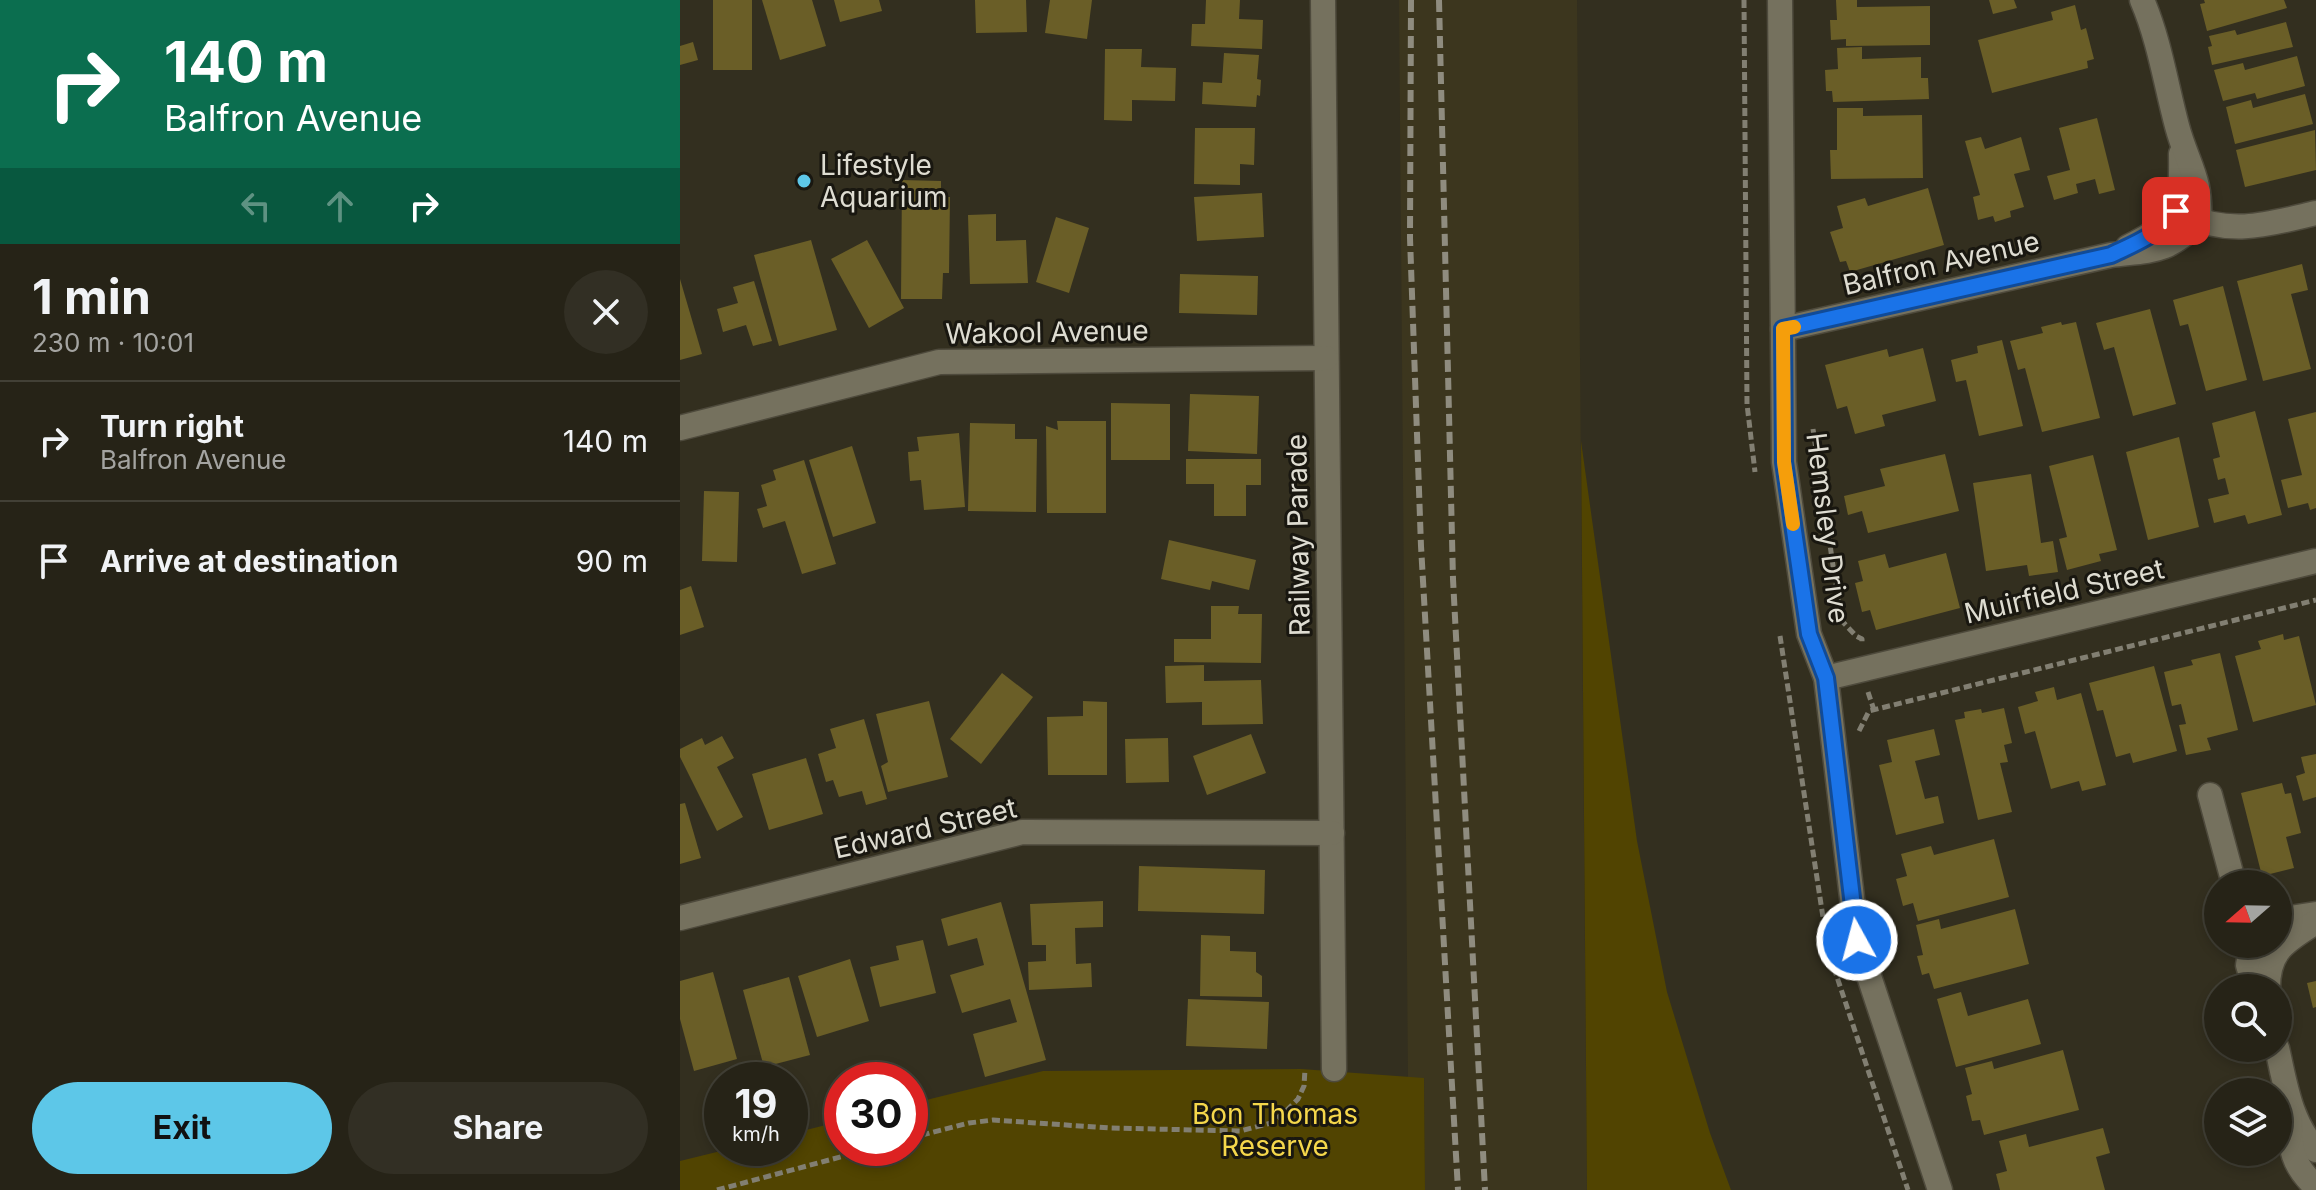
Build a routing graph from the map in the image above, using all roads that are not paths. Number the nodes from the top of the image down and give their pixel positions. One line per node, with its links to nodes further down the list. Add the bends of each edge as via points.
1 (1323, 0): 10 (street, Railway Parade)
2 (1780, 0): 9 (street, Hemsley Drive)
3 (2144, 1): 4 (street)
4 (2180, 140): 5 (street); 7 (street, via 2201,198)
5 (2176, 211): 7 (street); 8 (street, Balfron Avenue, via 2167,225)
6 (2316, 213): 7 (street, via 2233,228)
7 (2199, 221): 8 (street, Balfron Avenue, via 2180,240 2159,249)
8 (2111, 255): 9 (street, Balfron Avenue)
9 (1783, 329): 13 (street, Hemsley Drive, via 1784,462 1809,634)
10 (1326, 358): 11 (street, Wakool Avenue, via 939,362); 15 (street, Railway Parade)
11 (680, 428)
12 (2316, 561): 13 (street, Muirfield Street)
13 (1826, 678): 27 (street, Hemsley Drive, via 1857,940)
14 (2210, 795): 16 (street)
15 (1332, 833): 18 (street, Edward Street, via 1022,832); 22 (street, Railway Parade)
16 (2230, 870)
17 (2316, 914): 19 (street)
18 (680, 918)
19 (2292, 918)
20 (2316, 922): 21 (street)
21 (2292, 937)
22 (1334, 1069)
23 (2292, 1109): 25 (street)
24 (2292, 1149): 26 (street, via 2301,1174)
25 (2316, 1150)
26 (2316, 1187)
27 (1940, 1190)

